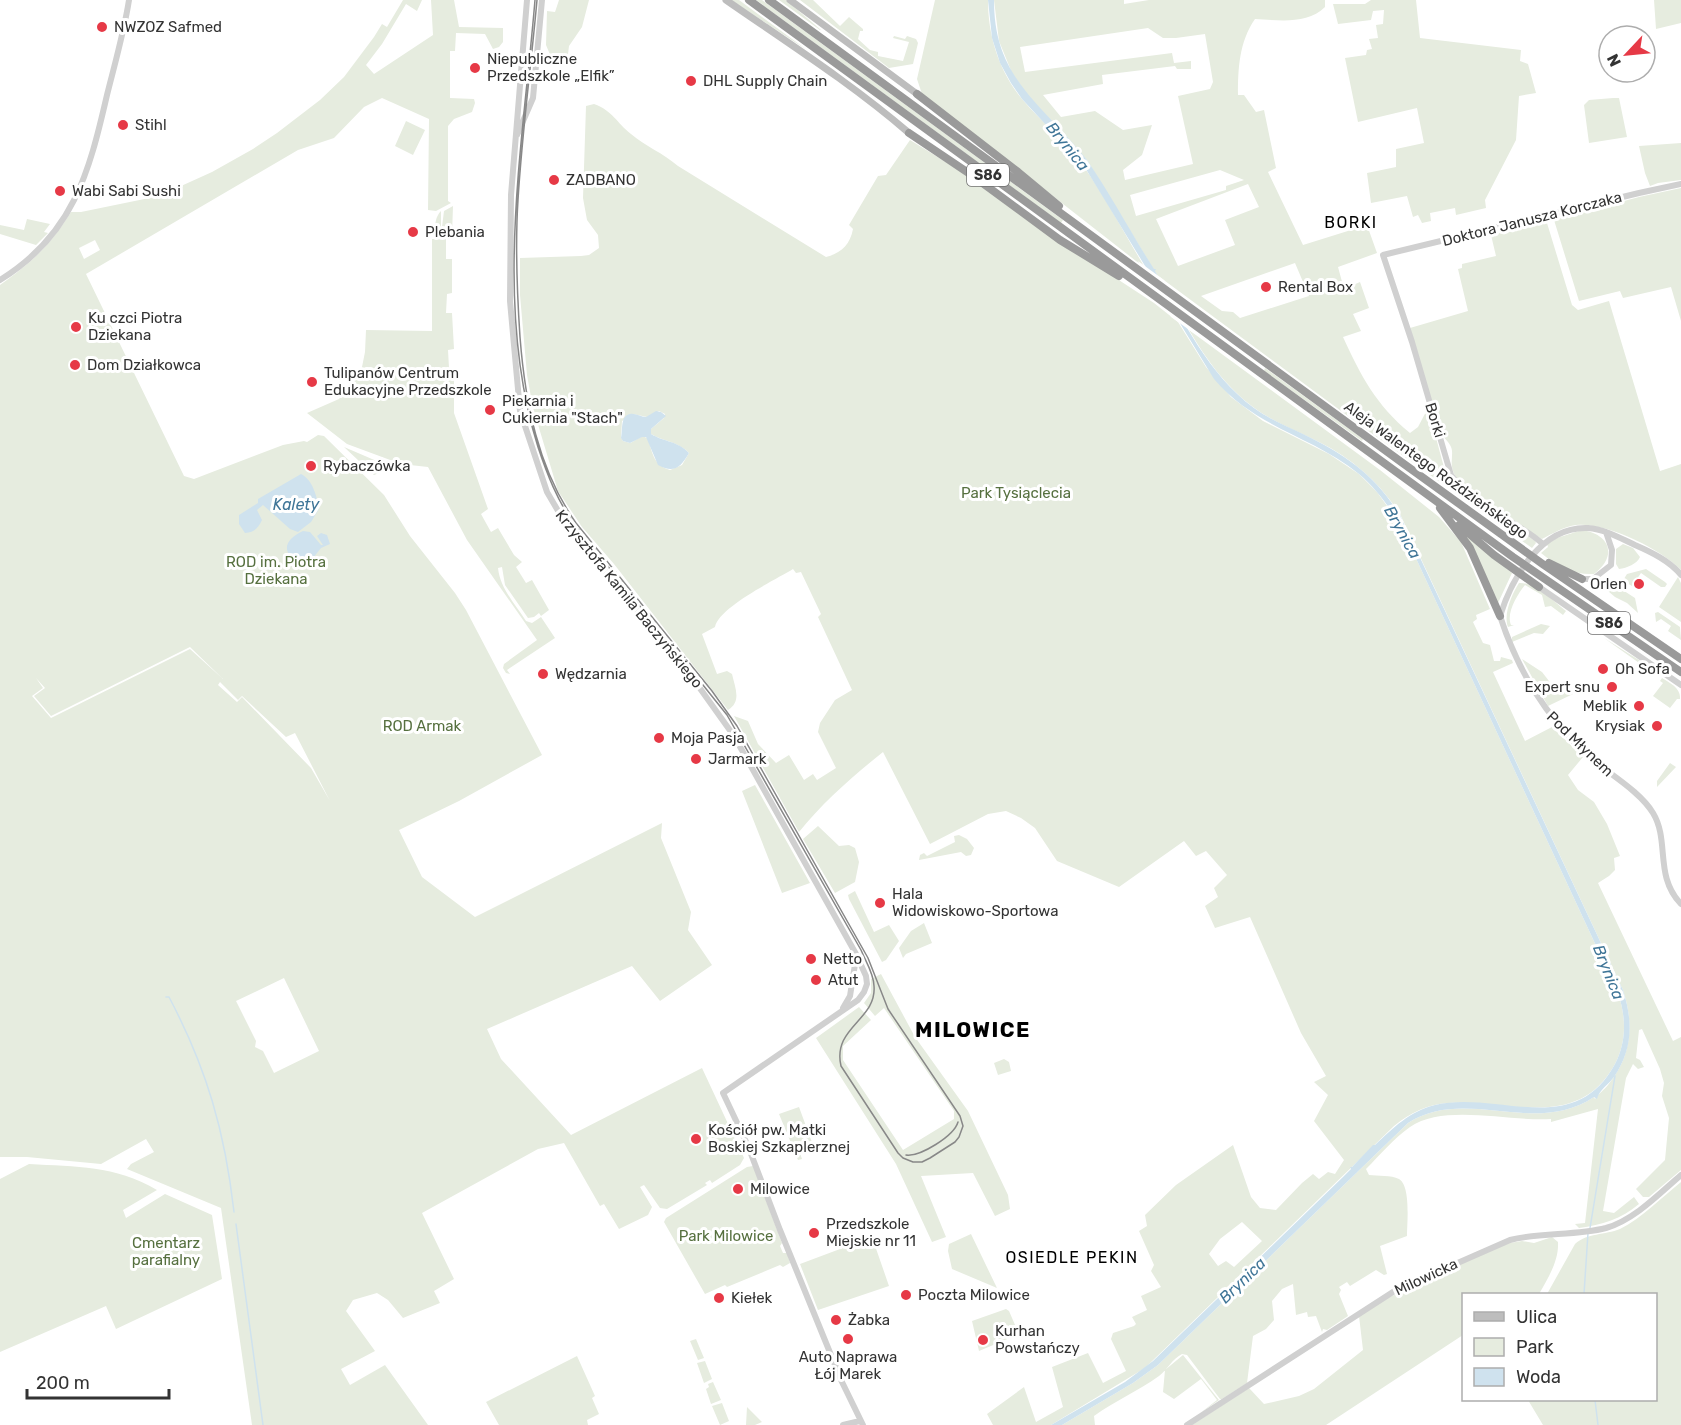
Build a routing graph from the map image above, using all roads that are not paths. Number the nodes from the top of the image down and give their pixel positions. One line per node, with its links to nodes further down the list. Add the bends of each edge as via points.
1 (129, 0): 14 (street, via 84,181 42,246)
2 (527, 0): 10 (street, Krzysztofa Kamila Baczyńskiego)
3 (542, 0): 10 (street, Krzysztofa Kamila Baczyńskiego, via 533,98)
4 (726, 0): 9 (main road, via 825,67)
5 (749, 0): 15 (highway, S86)
6 (769, 0): 12 (highway, S86)
7 (790, 0): 8 (main road)
8 (916, 94): 12 (highway, via 1036,185)
9 (909, 133): 15 (highway, via 1060,240 1116,275)
10 (516, 138): 31 (street, Krzysztofa Kamila Baczyńskiego, via 510,290 518,396 550,499 723,718)
11 (1681, 184): 13 (street, Doktora Janusza Korczaka)
12 (1083, 229): 22 (highway, Aleja Walentego Roździeńskiego / S86)
13 (1383, 255): 20 (street, Borki, via 1451,475 1494,512)
14 (0, 280)
15 (1134, 281): 16 (highway, Aleja Walentego Roździeńskiego / S86)
16 (1430, 496): 17 (highway); 25 (highway, Aleja Walentego Roździeńskiego / S86, via 1513,557)
17 (1449, 518): 25 (highway, via 1508,565); 26 (highway, via 1473,554)
18 (1606, 532): 19 (street); 20 (street, via 1589,528 1571,530); 21 (street)
19 (1622, 538): 21 (street); 23 (street, via 1664,560)
20 (1543, 544): 26 (street, via 1510,587)
21 (1612, 550): 24 (street, via 1611,565 1593,579)
22 (1545, 563): 24 (highway); 27 (highway, Aleja Walentego Roździeńskiego / S86)
23 (1681, 575)
24 (1582, 579)
25 (1536, 580): 28 (highway, Aleja Walentego Roździeńskiego / S86); 29 (street, Aleja Walentego Roździeńskiego)
26 (1500, 616): 30 (street, Pod Młynem, via 1518,662 1546,711 1653,813 1665,876)
27 (1681, 659)
28 (1681, 672)
29 (1681, 685)
30 (1681, 904)
31 (856, 954): 32 (street, via 850,996); 32 (street, Krzysztofa Kamila Baczyńskiego, via 867,984 858,1000)
32 (841, 1011): 34 (street, Krzysztofa Kamila Baczyńskiego, via 723,1093)
33 (1681, 1175): 36 (street, Milowicka, via 1611,1227 1510,1240 1396,1290)
34 (862, 1423): 35 (street)
35 (843, 1425)
36 (1186, 1425)

